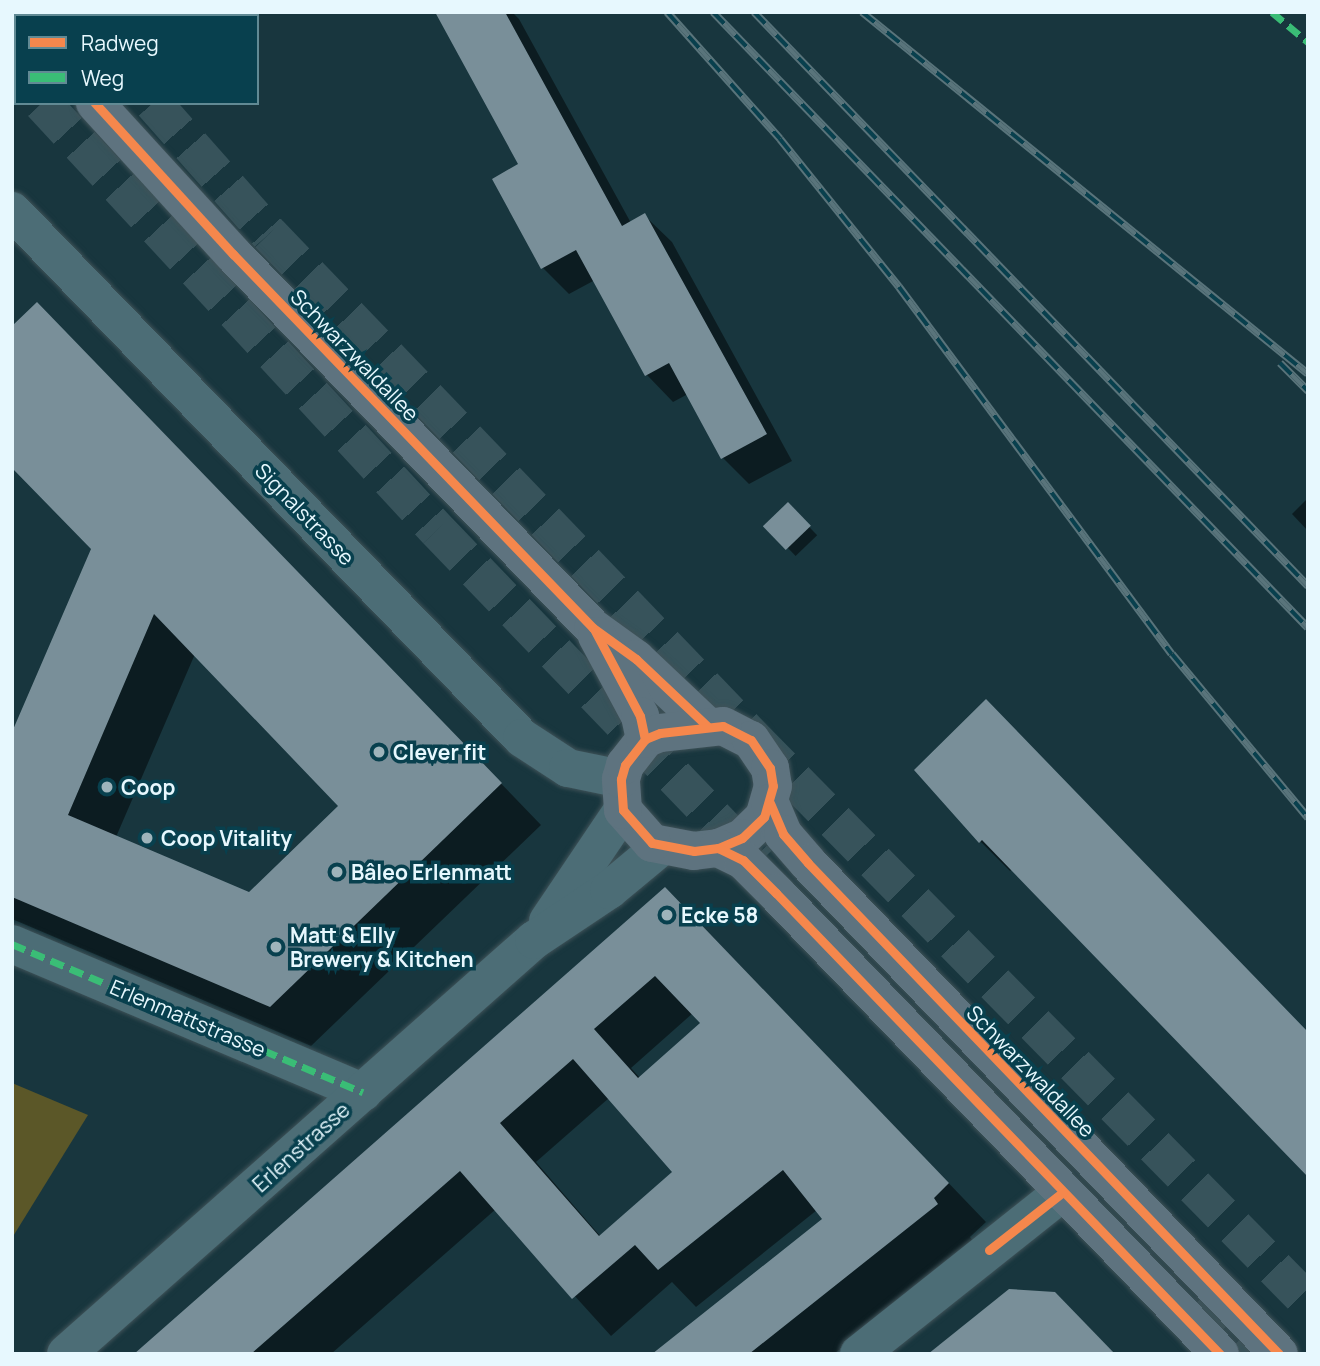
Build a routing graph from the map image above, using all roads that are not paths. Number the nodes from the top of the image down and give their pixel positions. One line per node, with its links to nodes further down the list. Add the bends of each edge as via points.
1 (97, 105): 3 (main road, Schwarzwaldallee, via 233,254)
2 (12, 211): 6 (street, Signalstrasse, via 522,738)
3 (593, 628): 4 (main road, Schwarzwaldallee, via 636,659); 5 (main road, Schwarzwaldallee, via 640,716)
4 (707, 726): 5 (main road); 7 (main road, via 738,732 762,752 770,768)
5 (646, 739): 6 (main road, via 634,751)
6 (622, 795): 8 (main road, via 640,834); 10 (street, Erlenstrasse)
7 (770, 803): 9 (main road, via 749,832); 17 (main road, Schwarzwaldallee, via 783,834 807,863)
8 (662, 846): 9 (main road, via 694,851); 10 (street, Erlenstrasse, via 609,890)
9 (718, 848): 13 (main road, via 743,860)
10 (534, 940): 12 (street, Erlenstrasse)
11 (12, 944): 12 (street, Erlenmattstrasse)
12 (363, 1091): 14 (street, Erlenstrasse)
13 (1063, 1192): 15 (street); 16 (main road)
14 (66, 1354)
15 (859, 1354)
16 (1220, 1354)
17 (1279, 1354)

